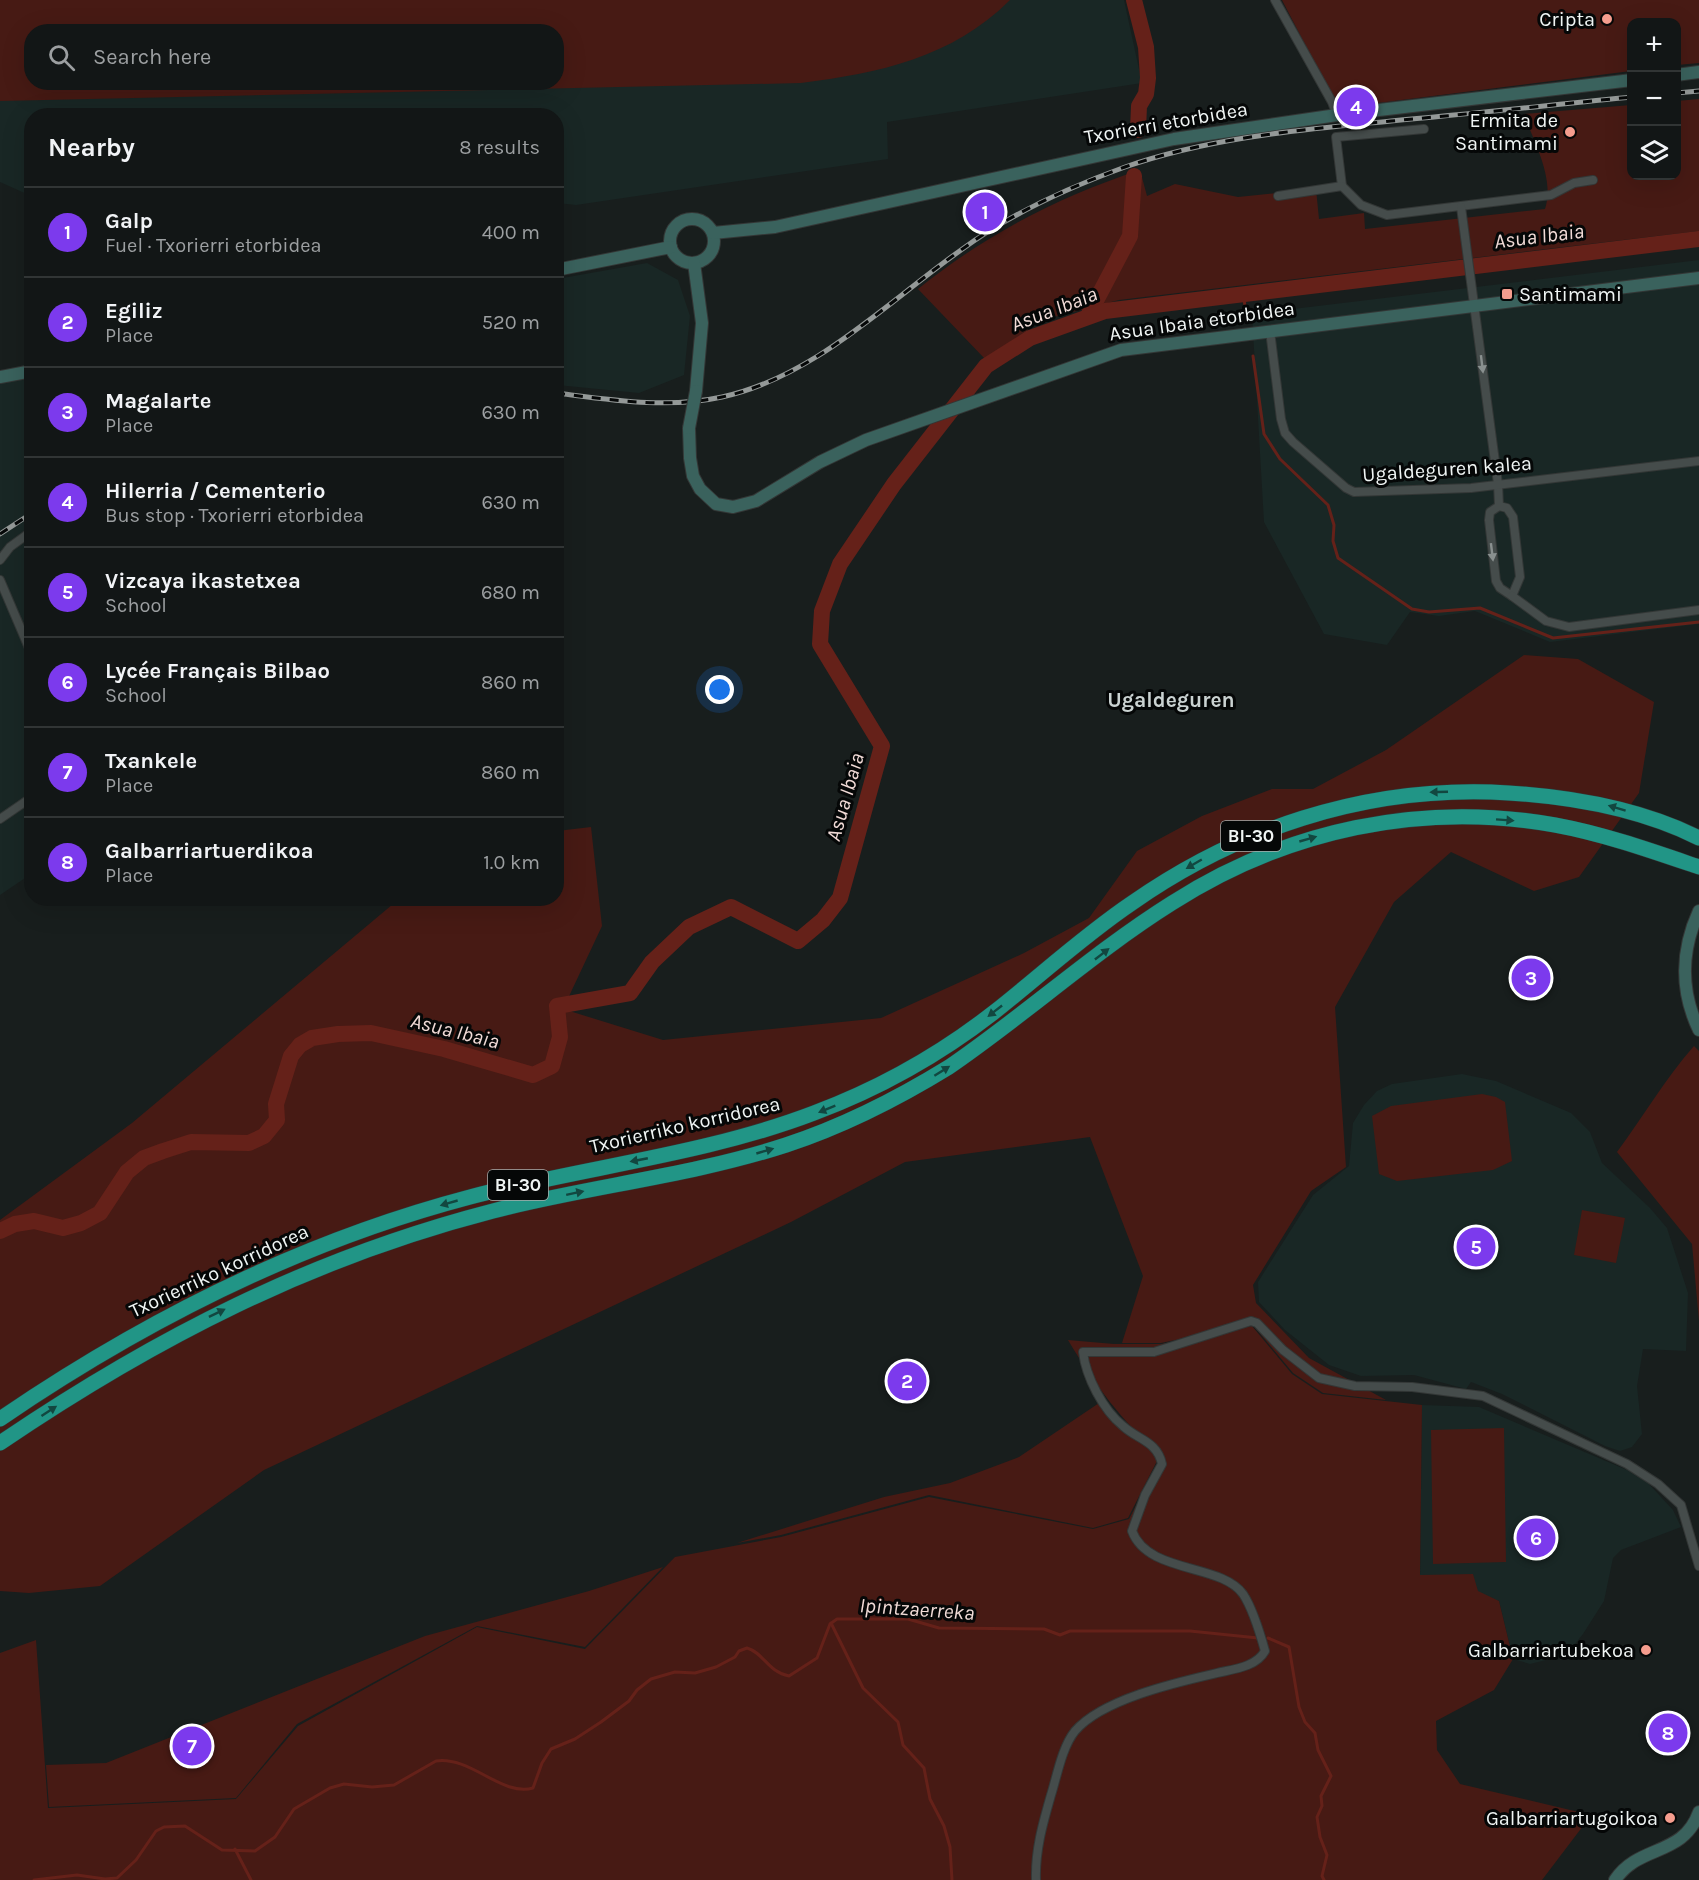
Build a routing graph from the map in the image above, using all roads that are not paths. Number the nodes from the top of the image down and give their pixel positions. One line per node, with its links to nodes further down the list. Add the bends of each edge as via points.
1 (1275, 0): 5 (street)
2 (1699, 72): 3 (street)
3 (1681, 74)
4 (1627, 81): 5 (street, Txorierri etorbidea)
5 (1337, 115): 11 (street, Txorierri etorbidea, via 1123,148 775,227)
6 (1424, 129): 8 (street, via 1336,137)
7 (1593, 180): 10 (street, via 1574,183 1551,195)
8 (1342, 186): 9 (street); 10 (street, via 1361,205 1387,215)
9 (1278, 196)
10 (1461, 207): 16 (street)
11 (713, 233): 12 (street, via 697,219 682,221 672,232); 13 (street, via 711,253)
12 (670, 247): 13 (street, via 682,261); 14 (street)
13 (694, 263): 17 (street, Asua Ibaia etorbidea, bridge, via 702,322 689,428 691,467 700,489 716,504 733,507 756,501 836,453 897,428 1121,350)
14 (564, 268)
15 (1699, 278): 16 (street, Asua Ibaia etorbidea)
16 (1474, 306): 17 (street, Asua Ibaia etorbidea); 21 (street, one-way to 21)
17 (1270, 331): 21 (street, Ugaldeguren kalea, via 1286,433 1346,488 1354,492 1434,490)
18 (24, 373): 19 (street)
19 (0, 378)
20 (1699, 460): 21 (street, Ugaldeguren kalea)
21 (1498, 484): 22 (street)
22 (1499, 506): 26 (street, via 1507,508 1513,517 1520,578); 26 (street, one-way to 26, via 1489,515 1496,581)
23 (24, 537): 24 (street)
24 (0, 560)
25 (0, 580): 28 (street)
26 (1512, 596): 27 (street, via 1546,621 1569,627)
27 (1699, 610)
28 (24, 636)
29 (24, 802): 30 (street)
30 (0, 819)
31 (1673, 825): 32 (highway); 33 (highway, Txorierriko korridorea); 39 (highway, Txorierriko korridorea / BI-30, one-way to 39, via 1604,804 1527,794 1468,792 1360,803 1276,826 1216,852 1153,889 964,1034 851,1098 759,1132 472,1196 316,1247 159,1320)
32 (1699, 833)
33 (1699, 838)
34 (1676, 859): 35 (highway, Txorierriko korridorea / BI-30); 36 (highway); 40 (highway, Txorierriko korridorea / BI-30, one-way to 34, via 159,1343 219,1311 323,1265 485,1213 722,1162 847,1122 949,1067 1172,903 1240,865 1284,846 1386,821 1428,817 1509,819 1567,828)
35 (1699, 867)
36 (1699, 873)
37 (1699, 912): 38 (street, via 1684,969 1687,997)
38 (1699, 1030)
39 (0, 1419)
40 (0, 1443)
41 (1699, 1566): 44 (street, via 1681,1505 1658,1484 1627,1464 1483,1395 1412,1387 1355,1386 1319,1378 1251,1321 1154,1352 1083,1352 1096,1390 1122,1426 1160,1453 1162,1464 1132,1531 1137,1544 1157,1557 1226,1582 1242,1593 1265,1651 1261,1659 1245,1666 1157,1688 1118,1704 1075,1731 1042,1825)
42 (1699, 1812): 43 (street)
43 (1695, 1832): 45 (street, via 1625,1867)
44 (1036, 1880)
45 (1615, 1880)

